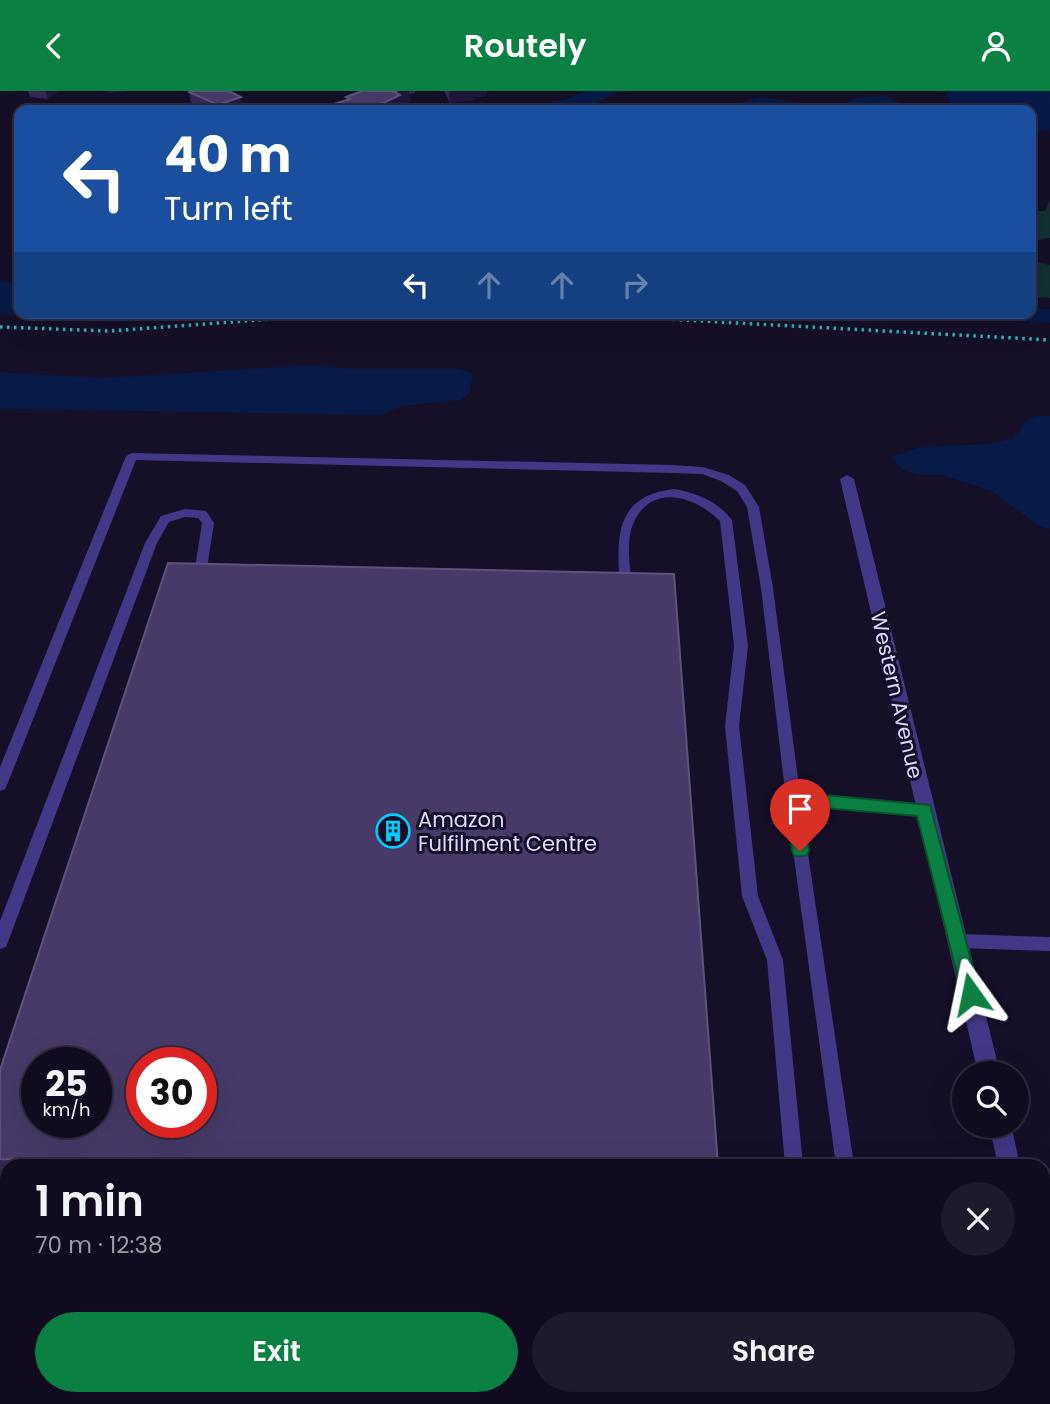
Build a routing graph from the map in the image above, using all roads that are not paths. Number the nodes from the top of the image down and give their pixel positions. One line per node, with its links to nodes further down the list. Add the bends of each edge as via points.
1 (847, 479): 6 (street, Western Avenue)
2 (194, 602): 8 (lane, via 208,523 202,514 185,513 165,519 152,543)
3 (626, 612): 12 (lane, via 626,525 641,503 653,495 672,493 701,498 716,507 726,520 741,646 732,726 750,896 775,960)
4 (0, 785): 5 (lane, via 132,456 672,469 725,478 741,488 753,507)
5 (793, 799): 6 (lane); 13 (lane)
6 (924, 810): 7 (street, Western Avenue)
7 (959, 941): 9 (lane); 10 (street, Western Avenue)
8 (0, 942)
9 (1050, 944)
10 (986, 1061)
11 (1003, 1138): 14 (street)
12 (793, 1159)
13 (844, 1159)
14 (1008, 1159)

